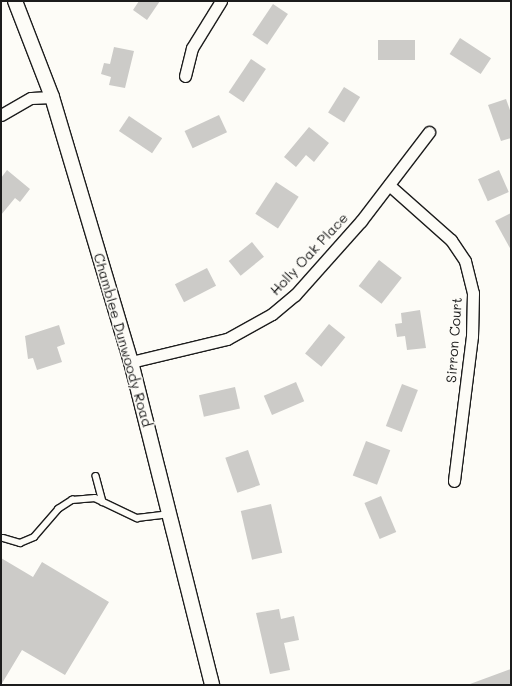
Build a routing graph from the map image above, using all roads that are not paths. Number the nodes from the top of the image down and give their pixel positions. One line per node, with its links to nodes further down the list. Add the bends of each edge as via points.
1 (15, 1): 4 (street, Chamblee Dunwoody Road)
2 (221, 1): 3 (street, via 192,48)
3 (185, 76)
4 (52, 97): 5 (street, via 31,98); 8 (street, Chamblee Dunwoody Road)
5 (1, 115)
6 (429, 132): 7 (street, Holly Oak Place)
7 (389, 185): 8 (street, Holly Oak Place, via 295,295 272,314 227,339); 10 (street, Sirron Court, via 451,240 465,261 473,293 472,336)
8 (131, 362): 12 (street, Chamblee Dunwoody Road)
9 (96, 476): 11 (lane)
10 (454, 481)
11 (103, 502): 12 (lane, via 137,518); 13 (lane, via 95,498 72,500 58,508 34,537 20,543)
12 (170, 514): 14 (street, Chamblee Dunwoody Road)
13 (3, 538)
14 (212, 685)

